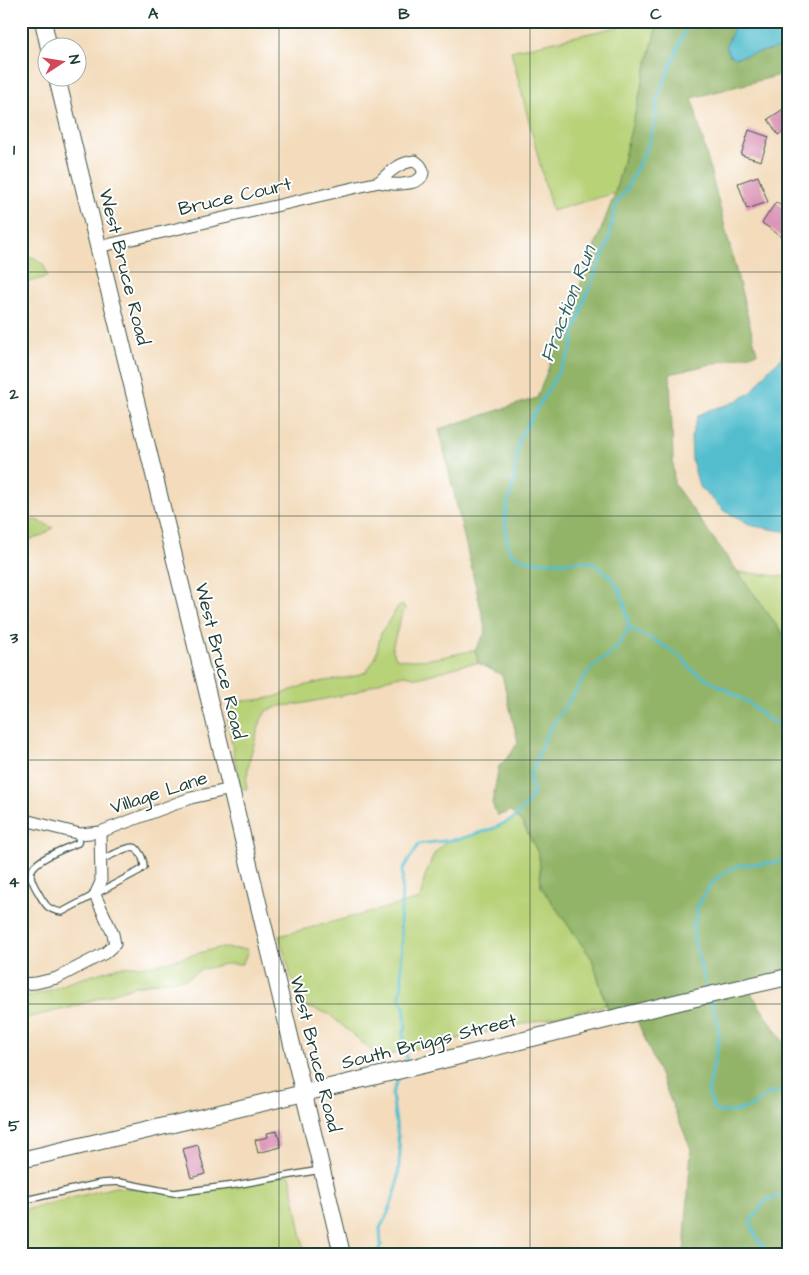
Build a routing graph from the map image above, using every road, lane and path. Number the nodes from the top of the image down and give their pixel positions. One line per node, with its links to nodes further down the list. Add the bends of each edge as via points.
1 (43, 21): 2 (street)
2 (47, 38)
3 (59, 88): 5 (street, West Bruce Road)
4 (379, 182): 5 (street, Bruce Court)
5 (98, 247): 6 (street, West Bruce Road)
6 (230, 789): 8 (street, Village Lane, via 191,798); 14 (street, West Bruce Road)
7 (21, 819): 9 (street, Village Lane)
8 (100, 832): 9 (street, Village Lane); 10 (street, Village Lane)
9 (80, 834): 11 (lane, via 78,843 38,862 31,871 31,879 46,906 54,911 62,912)
10 (101, 859): 11 (street, Village Lane, via 102,882); 11 (lane, via 134,847 144,866)
11 (95, 895): 13 (street, via 115,944 57,978)
12 (788, 977): 14 (street, South Briggs Street)
13 (21, 984)
14 (304, 1093): 15 (street, South Briggs Street); 16 (street, West Bruce Road)
15 (21, 1160)
16 (322, 1170): 17 (lane, via 174,1193 119,1182 101,1183); 18 (street, West Bruce Road)
17 (21, 1201)
18 (342, 1254)

